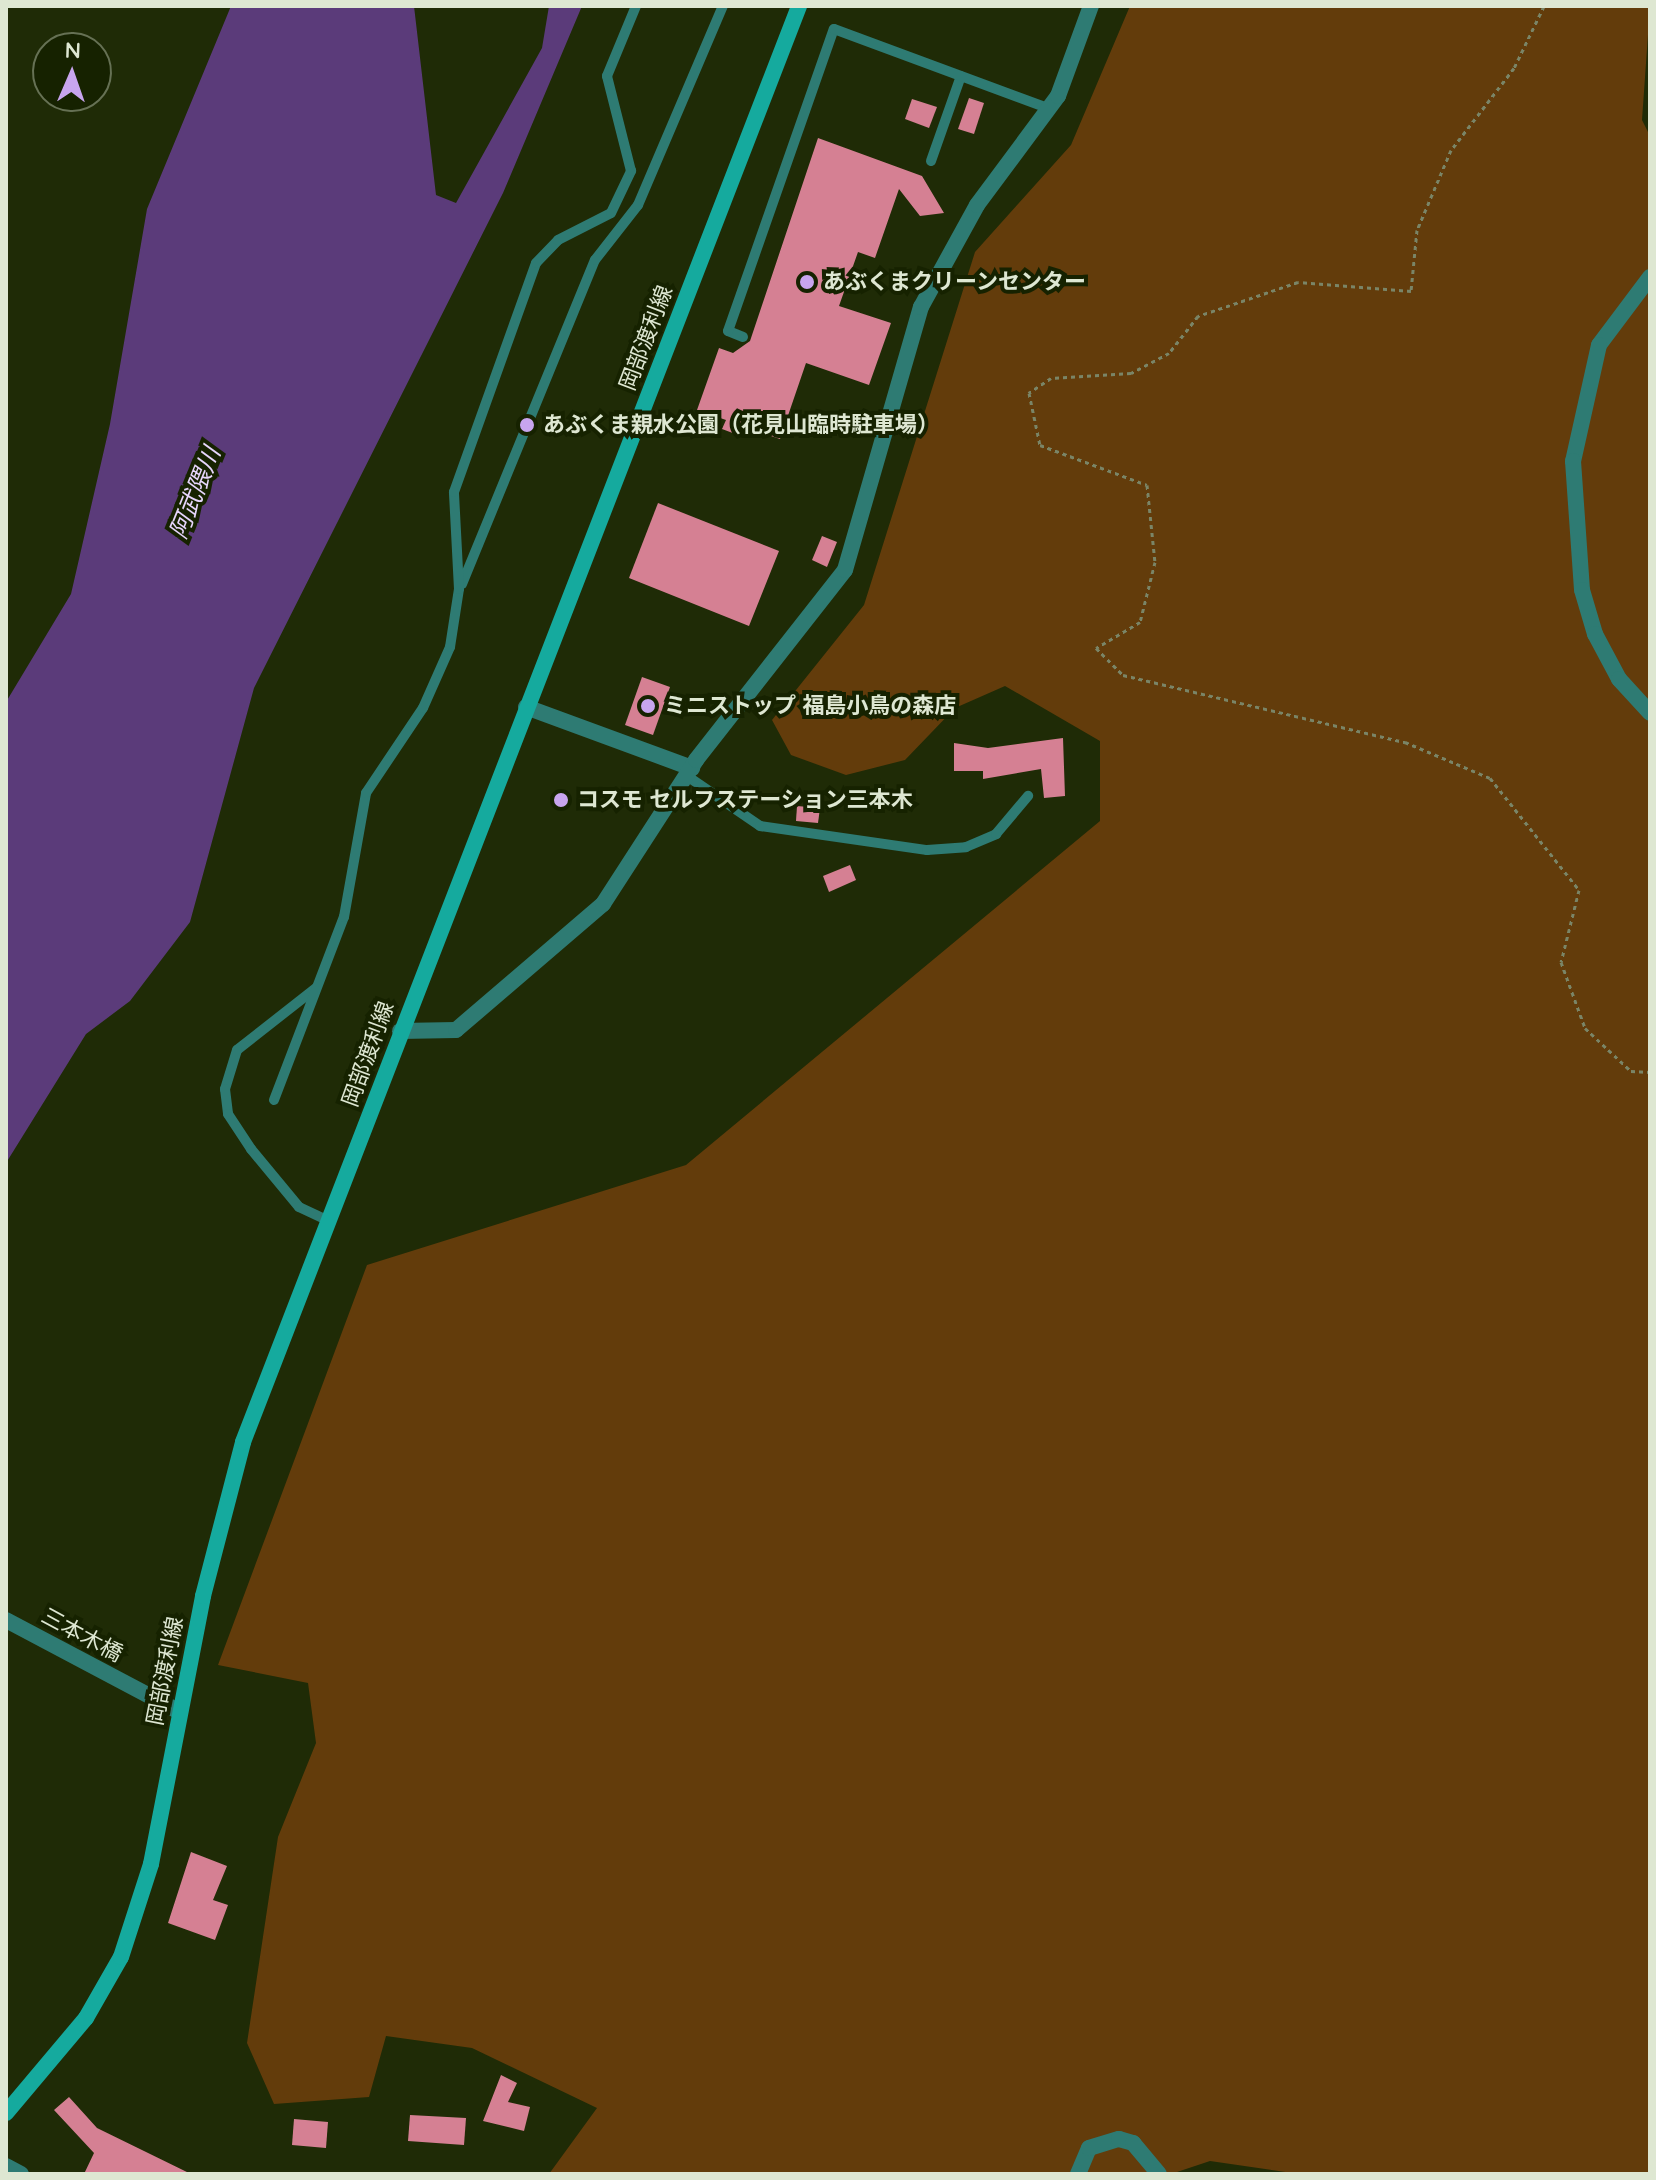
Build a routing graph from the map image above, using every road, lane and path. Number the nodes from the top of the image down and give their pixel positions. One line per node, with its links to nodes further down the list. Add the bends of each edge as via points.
1 (636, 6): 11 (lane, via 607,76 631,171 611,213 558,240 536,263 454,492)
2 (723, 6): 11 (lane, via 638,205 595,260)
3 (799, 6): 12 (main road, 岡部渡利線)
4 (1091, 6): 7 (street)
5 (1544, 6): 18 (path, via 1514,68 1451,150 1417,230 1411,291 1298,282 1198,316 1169,353 1131,373 1051,378 1029,393 1040,445 1147,485 1155,562 1140,622 1096,648 1123,675 1405,742 1490,778 1579,890 1561,962 1585,1028 1631,1071)
6 (961, 76): 7 (lane); 8 (lane); 10 (lane, via 834,29 728,331)
7 (1047, 108): 14 (street, via 977,205 921,307 845,570)
8 (931, 161)
9 (1650, 277): 13 (street, via 1599,345 1573,461 1582,590 1595,634 1619,679)
10 (743, 337)
11 (459, 589): 16 (lane, via 441,670 366,793 355,873)
12 (526, 707): 14 (street); 17 (main road, 岡部渡利線)
13 (1650, 713)
14 (690, 772): 15 (lane, via 760,826 927,850 966,847 996,834); 17 (street, via 603,904 538,964 456,1030)
15 (1028, 796)
16 (317, 987): 19 (lane); 20 (lane, via 237,1050 225,1089 228,1114 251,1149 299,1207)
17 (400, 1031): 20 (main road, 岡部渡利線)
18 (1650, 1072)
19 (274, 1100)
20 (329, 1221): 22 (main road, 岡部渡利線, via 243,1442)
21 (6, 1620): 22 (street, 三本木橋)
22 (180, 1712): 23 (main road, 岡部渡利線, via 151,1864 121,1957 86,2018)
23 (6, 2113)
24 (6, 2166): 25 (street)
25 (21, 2174)
26 (1078, 2174): 27 (street, via 1089,2148 1119,2139 1133,2143)
27 (1159, 2174)

